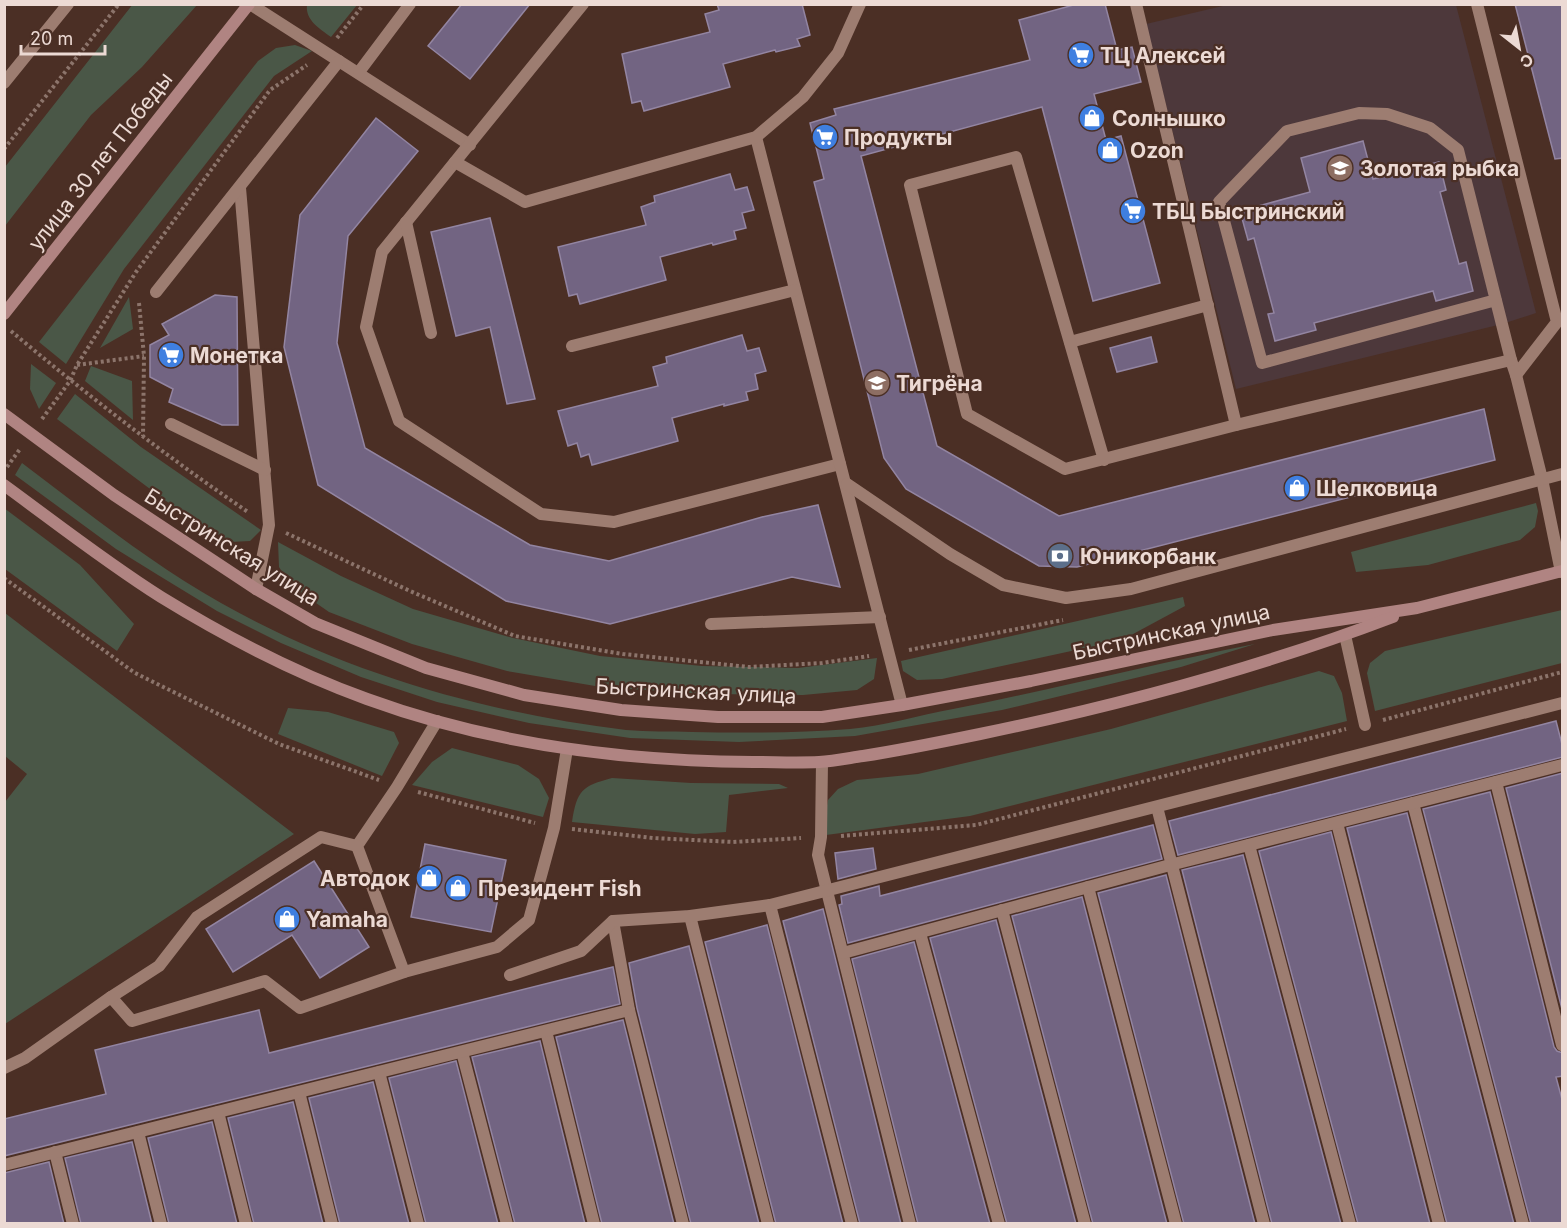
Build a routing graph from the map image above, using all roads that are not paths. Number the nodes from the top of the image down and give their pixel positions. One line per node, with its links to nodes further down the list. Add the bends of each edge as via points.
1 (68, 4): 10 (lane)
2 (250, 4): 8 (lane); 20 (main road, улица 30 лет Победы)
3 (410, 4): 9 (lane)
4 (583, 4): 12 (lane)
5 (860, 4): 11 (lane, via 838,52 803,97)
6 (1136, 4): 19 (lane)
7 (1477, 4): 25 (lane, via 1557,322)
8 (339, 61): 9 (lane); 14 (lane)
9 (358, 72): 12 (lane)
10 (4, 83)
11 (756, 137): 13 (lane, via 525,202); 16 (lane)
12 (470, 145): 13 (lane)
13 (455, 162): 15 (lane)
14 (240, 188): 17 (lane); 31 (lane)
15 (406, 222): 21 (lane); 30 (lane, via 382,252 366,327 399,421 541,514 614,522)
16 (795, 290): 23 (lane); 30 (lane)
17 (156, 292)
18 (1496, 300): 18 (lane, via 1458,150 1430,128 1387,114 1359,113 1287,131 1219,202 1262,363); 24 (lane)
19 (1208, 305): 22 (lane); 28 (lane)
20 (4, 314)
21 (431, 333)
22 (1070, 342): 29 (lane); 29 (lane, via 1016,157 910,185 967,414 1065,469)
23 (572, 346)
24 (1511, 360): 25 (lane); 28 (lane)
25 (1516, 375): 33 (lane)
26 (4, 414): 37 (main road, Быстринская улица, via 114,495)
27 (171, 424): 31 (lane)
28 (1236, 425): 29 (lane)
29 (1104, 460)
30 (840, 464): 34 (lane)
31 (265, 470): 37 (lane, via 269,525)
32 (1563, 474): 33 (lane)
33 (1542, 479): 34 (lane, via 1131,589 1066,598 1003,585); 36 (lane)
34 (847, 484): 39 (lane)
35 (4, 485): 44 (main road, Быстринская улица, via 159,596 227,635 367,699)
36 (1562, 572): 38 (main road, Быстринская улица)
37 (256, 589): 43 (main road, Быстринская улица, via 315,622 426,668 524,695 621,710 718,717 822,717)
38 (1417, 608): 41 (main road, Быстринская улица); 43 (main road, Быстринская улица, via 1262,632)
39 (880, 617): 40 (lane); 43 (lane)
40 (711, 624)
41 (1345, 635): 45 (lane); 47 (main road, Быстринская улица, via 1165,691 1021,725)
42 (1563, 703): 51 (lane)
43 (902, 705)
44 (437, 721): 46 (main road, Быстринская улица); 54 (lane)
45 (1365, 725)
46 (567, 749): 47 (main road, Быстринская улица, via 706,761); 64 (lane, via 554,828 530,920 497,947)
47 (822, 762): 57 (lane, via 819,855)
48 (1563, 765): 49 (lane)
49 (1496, 782): 50 (lane); 69 (lane)
50 (1413, 803): 52 (lane); 95 (lane)
51 (1157, 807): 55 (lane); 57 (lane)
52 (1337, 823): 53 (lane); 94 (lane)
53 (1250, 845): 55 (lane); 93 (lane)
54 (357, 846): 64 (lane); 66 (lane, via 321,837 197,917 159,966)
55 (1170, 865): 56 (lane); 92 (lane)
56 (1088, 887): 59 (lane); 91 (lane)
57 (827, 890): 58 (lane); 63 (lane)
58 (770, 905): 60 (lane); 87 (lane)
59 (1002, 910): 62 (lane); 90 (lane)
60 (690, 916): 61 (lane); 86 (lane)
61 (613, 921): 65 (lane, via 581,951); 67 (lane)
62 (920, 933): 63 (lane); 89 (lane)
63 (843, 953): 88 (lane)
64 (404, 972): 66 (lane, via 300,1008 265,981 132,1021)
65 (510, 975)
66 (111, 997): 71 (lane, via 25,1058)
67 (628, 1010): 68 (lane); 85 (lane)
68 (546, 1031): 70 (lane); 84 (lane)
69 (1563, 1045)
70 (462, 1052): 72 (lane); 83 (lane)
71 (4, 1068)
72 (379, 1072): 73 (lane); 82 (lane)
73 (298, 1092): 74 (lane); 81 (lane)
74 (218, 1112): 75 (lane); 80 (lane)
75 (138, 1132): 76 (lane); 79 (lane)
76 (55, 1152): 77 (lane); 78 (lane)
77 (4, 1165)
78 (73, 1224)
79 (161, 1224)
80 (246, 1224)
81 (332, 1224)
82 (418, 1224)
83 (507, 1224)
84 (594, 1224)
85 (683, 1224)
86 (768, 1224)
87 (852, 1224)
88 (910, 1224)
89 (999, 1224)
90 (1085, 1224)
91 (1176, 1224)
92 (1264, 1224)
93 (1350, 1224)
94 (1439, 1224)
95 (1523, 1224)

